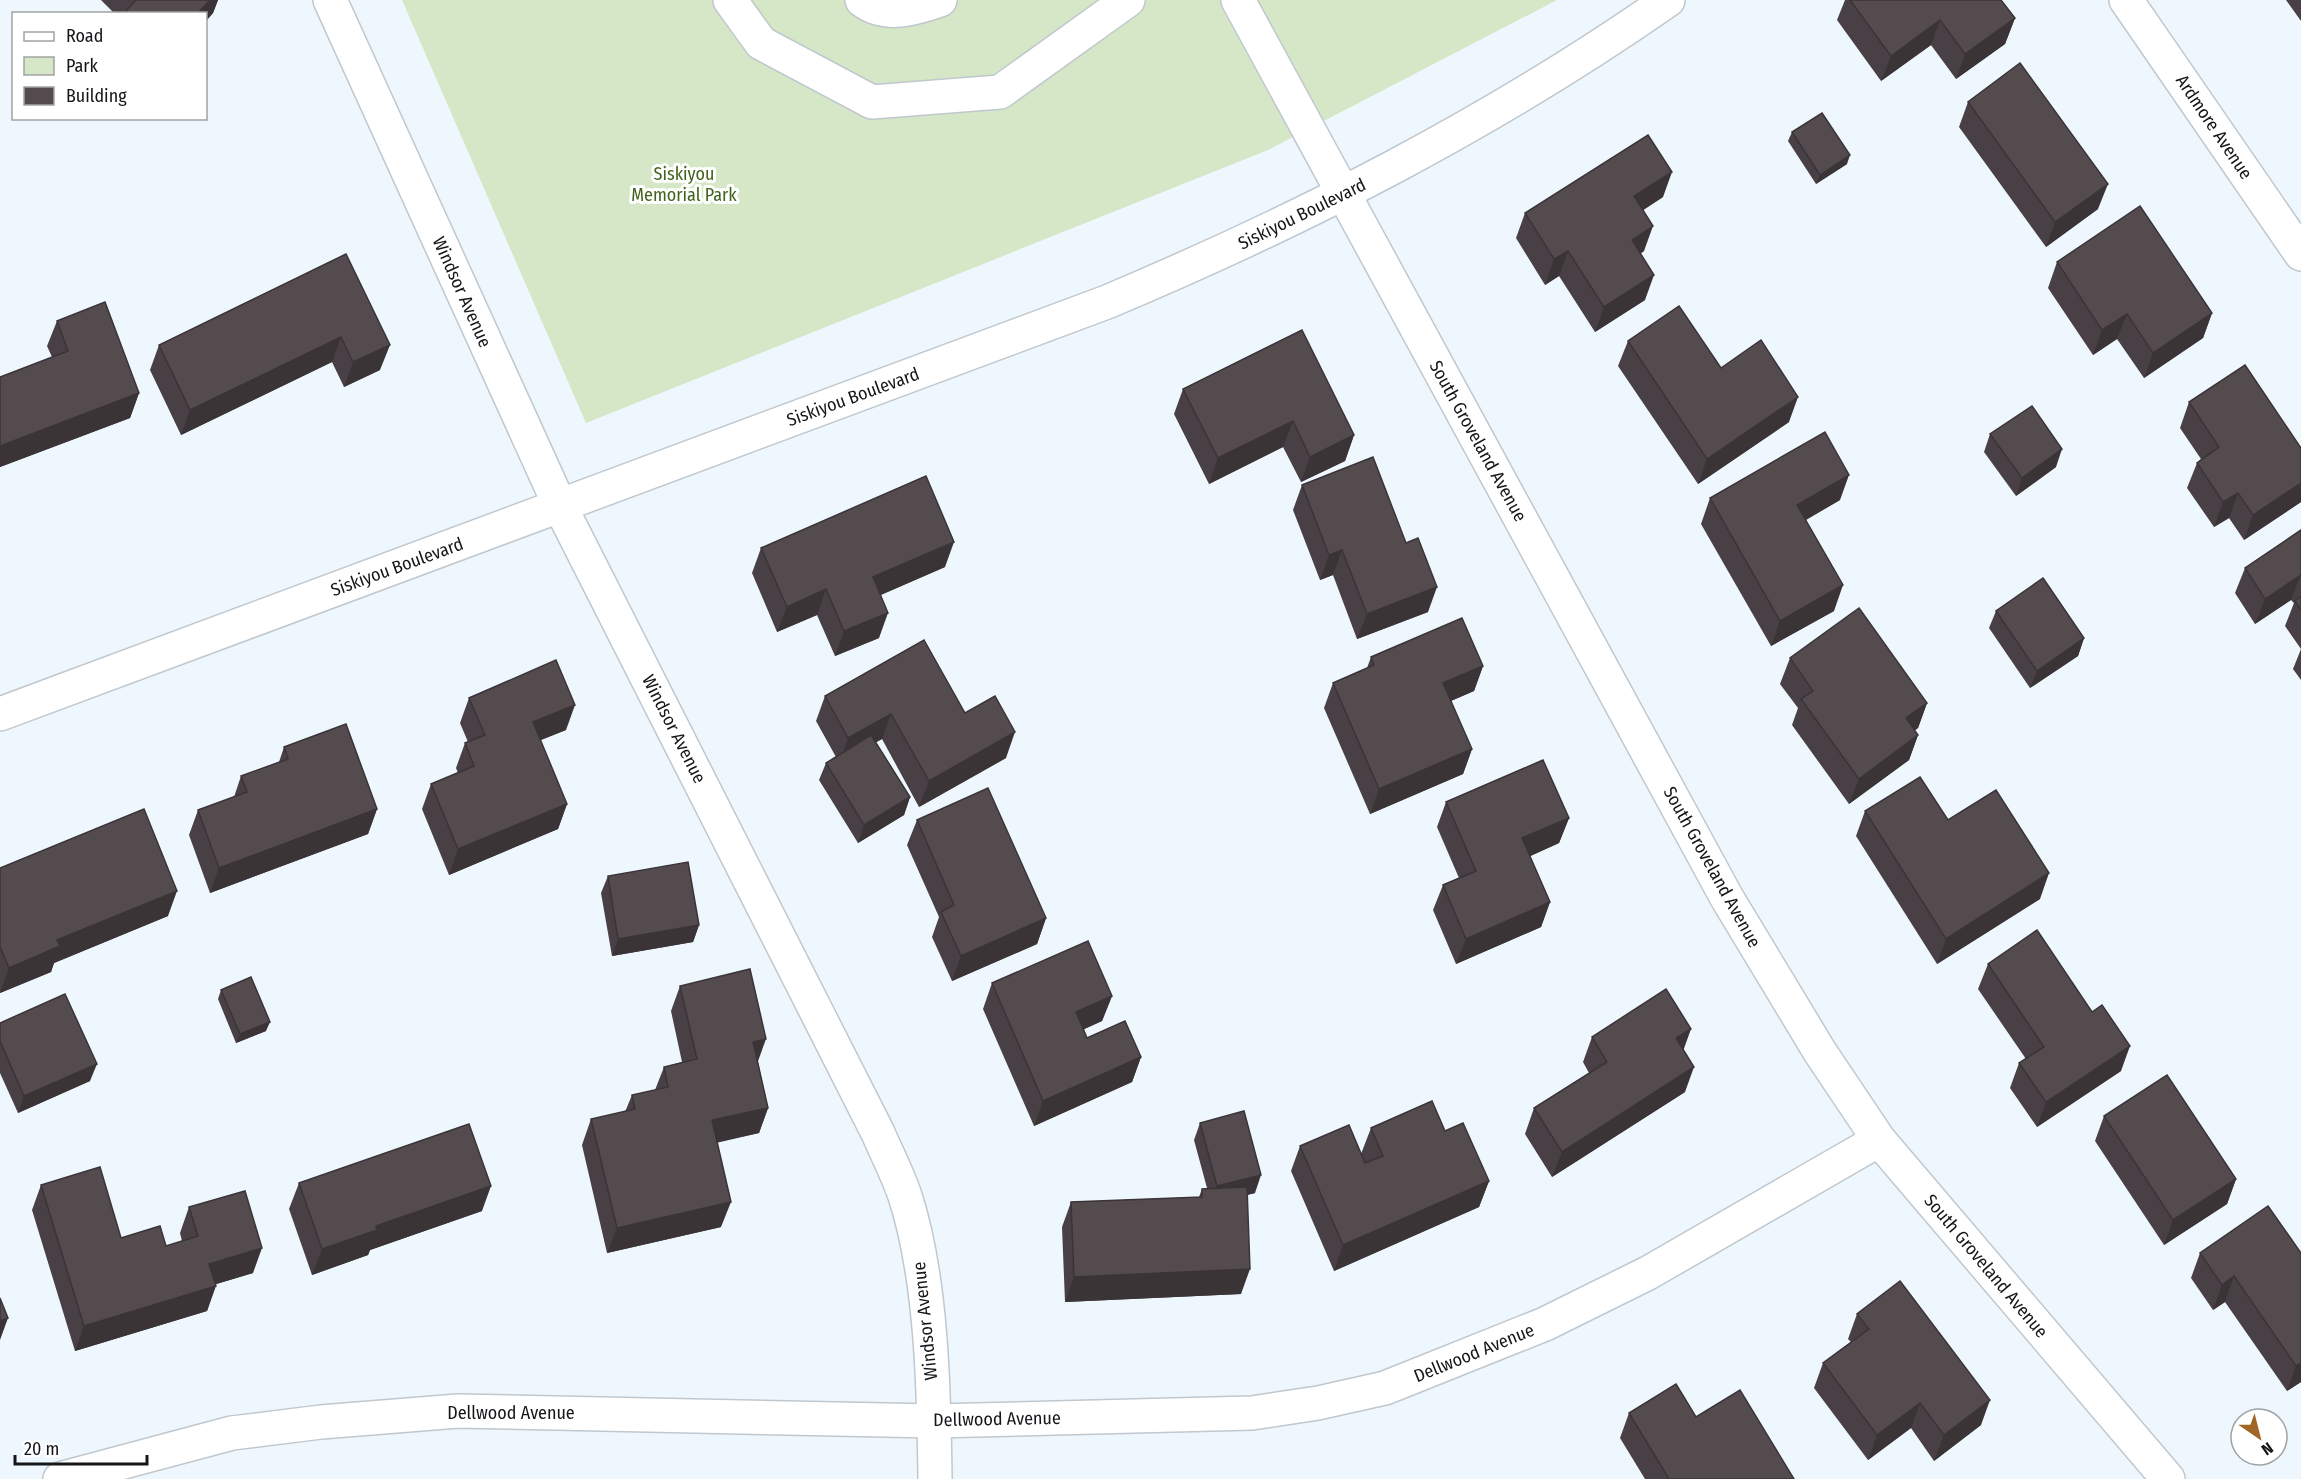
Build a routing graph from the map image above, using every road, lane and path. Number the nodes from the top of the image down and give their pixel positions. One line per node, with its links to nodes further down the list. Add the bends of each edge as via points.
1 (330, 0): 11 (street, Windsor Avenue)
2 (730, 0): 5 (street, via 761,43 872,102 1000,92)
3 (862, 0): 4 (street, via 872,8 900,12)
4 (940, 0)
5 (1128, 0)
6 (1238, 0): 9 (street, South Groveland Avenue)
7 (1668, 0): 9 (street, Siskiyou Boulevard, via 1534,88)
8 (2126, 0): 10 (street, Ardmore Avenue)
9 (1344, 195): 11 (street, Siskiyou Boulevard, via 1219,255 1107,302); 13 (street, South Groveland Avenue, via 1727,898 1820,1052)
10 (2301, 254)
11 (560, 506): 12 (street, Siskiyou Boulevard); 14 (street, Windsor Avenue, via 878,1133 905,1197 924,1285)
12 (0, 714)
13 (1879, 1140): 14 (street, Dellwood Avenue, via 1648,1273 1545,1324 1385,1388 1251,1413); 17 (street, South Groveland Avenue)
14 (934, 1421): 15 (street, Dellwood Avenue, via 458,1411 232,1433); 16 (street, Windsor Avenue)
15 (60, 1479)
16 (935, 1479)
17 (2168, 1479)

